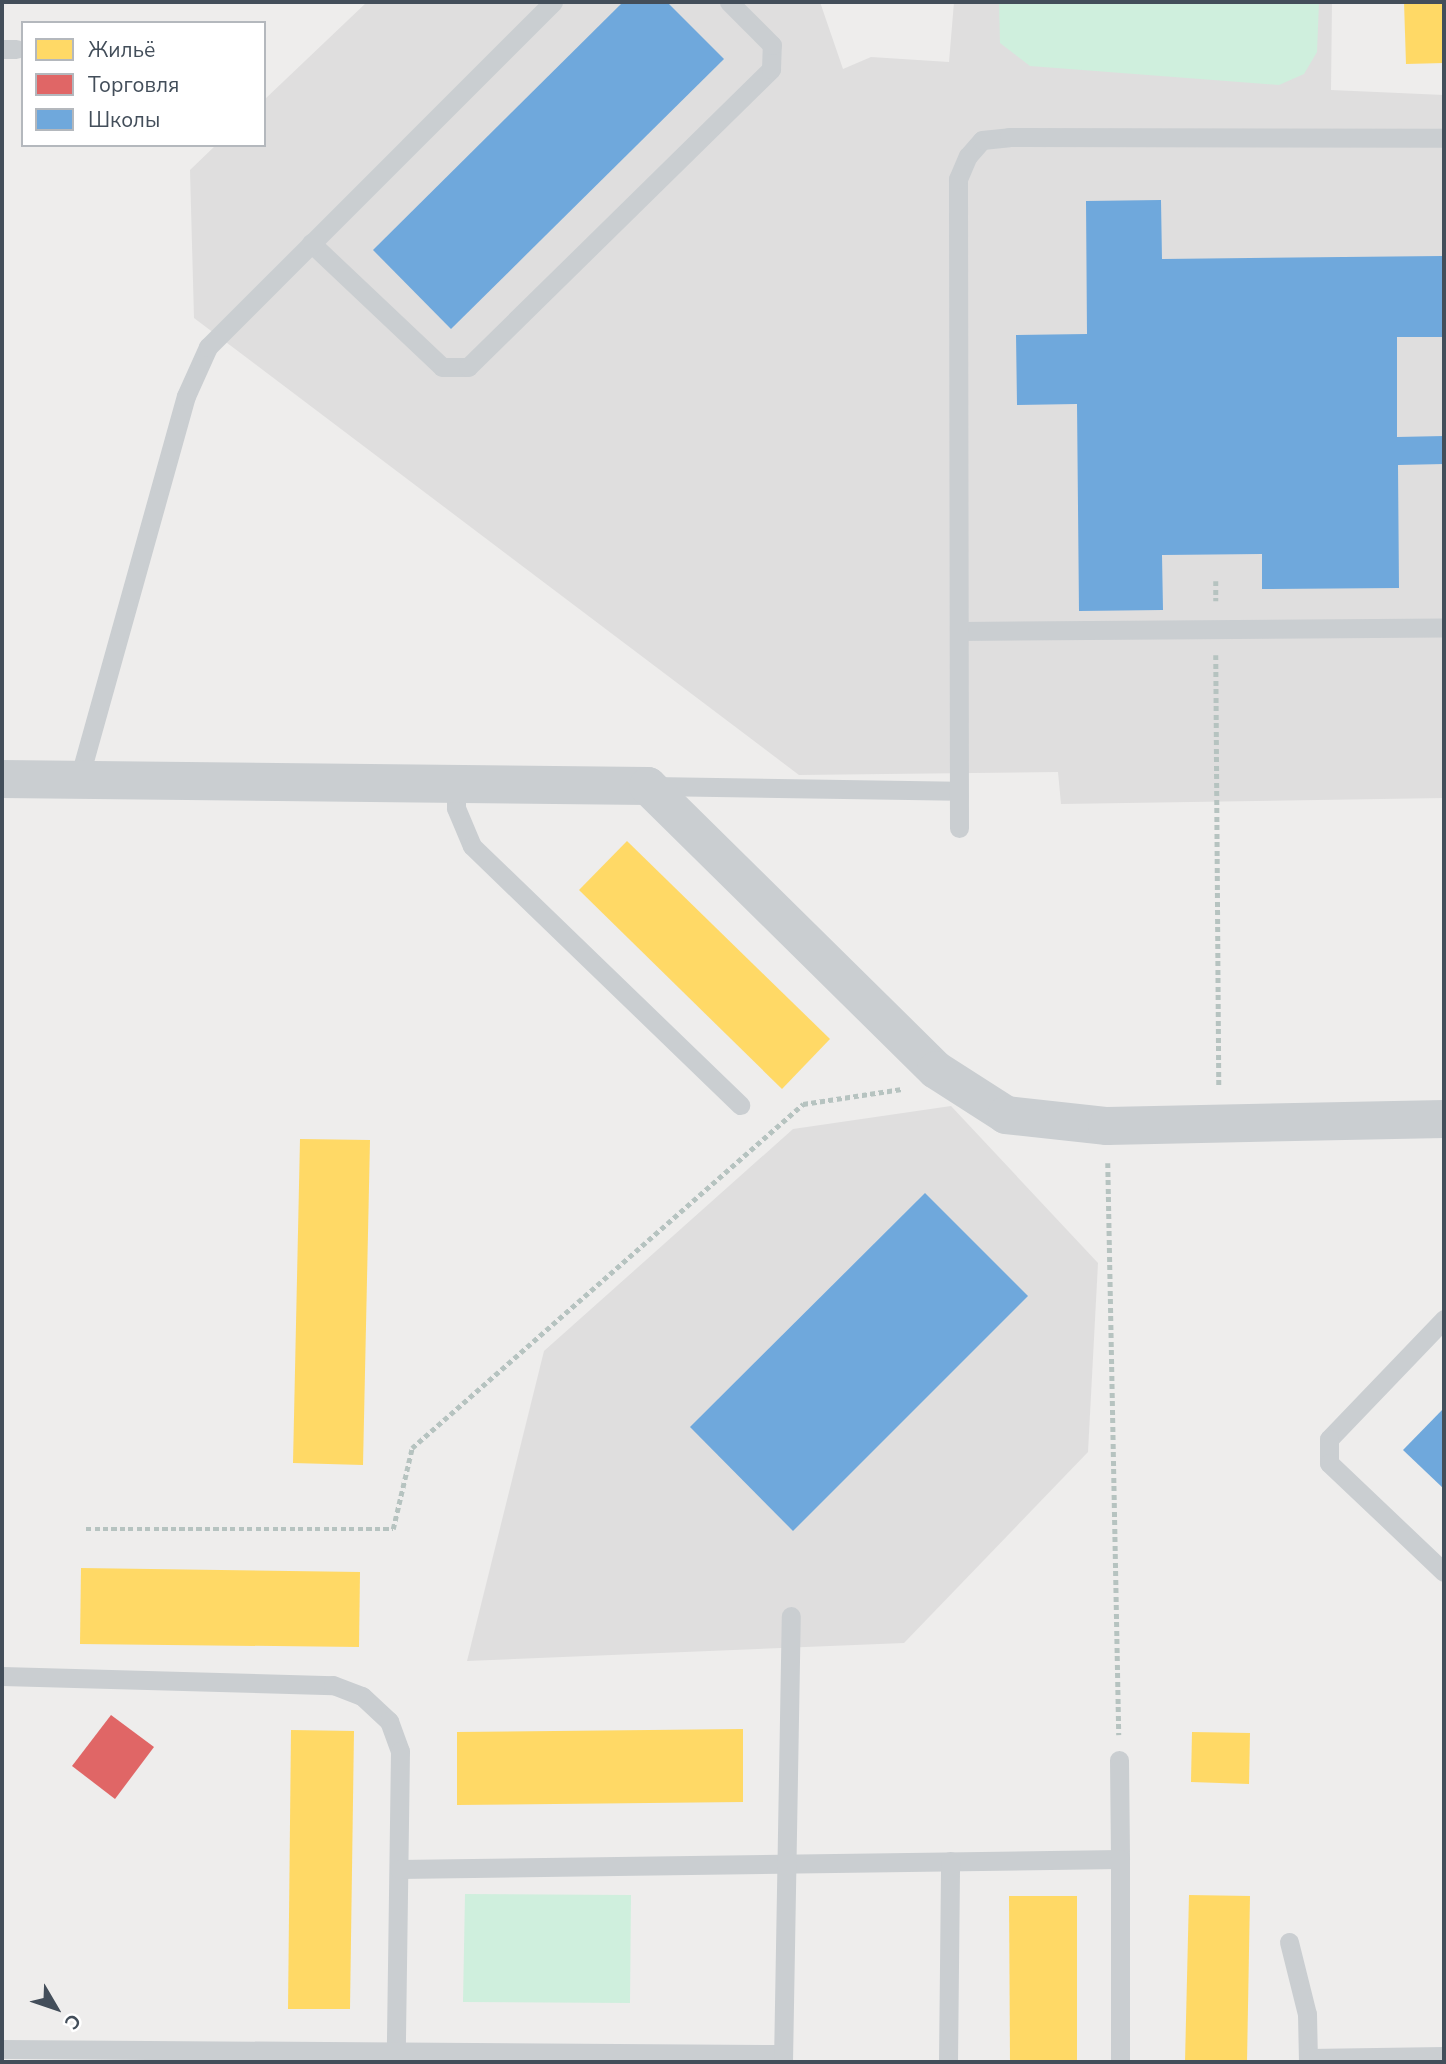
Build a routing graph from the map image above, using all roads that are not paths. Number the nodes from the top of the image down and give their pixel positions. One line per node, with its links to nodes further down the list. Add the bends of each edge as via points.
1 (553, 2): 4 (lane)
2 (729, 2): 4 (lane, via 772,45 771,69 468,367 442,367)
3 (1444, 138): 6 (lane, via 982,140 958,179)
4 (311, 243): 8 (lane, via 218,335 198,366)
5 (1444, 628): 6 (lane)
6 (959, 631): 11 (lane)
7 (2, 779): 8 (street)
8 (79, 779): 9 (street)
9 (456, 783): 10 (street); 13 (lane, via 456,808 472,846)
10 (648, 786): 11 (lane); 14 (street, via 951,1081 1006,1115 1107,1126)
11 (957, 791): 12 (lane)
12 (959, 828)
13 (740, 1105)
14 (1444, 1119)
15 (1444, 1319): 16 (lane, via 1329,1439 1329,1463)
16 (1444, 1572)
17 (791, 1616): 21 (lane)
18 (2, 1676): 23 (lane, via 333,1685 362,1696 389,1721 400,1751)
19 (1119, 1760): 20 (lane)
20 (1121, 1858): 22 (lane); 31 (lane)
21 (784, 1861): 22 (lane); 23 (lane); 28 (lane)
22 (950, 1861): 30 (lane)
23 (399, 1869): 26 (lane)
24 (1289, 1942): 29 (lane, via 1307,2014)
25 (2, 2049): 26 (lane)
26 (396, 2052): 28 (lane)
27 (1444, 2056): 29 (lane)
28 (783, 2058)
29 (1308, 2060)
30 (948, 2062)
31 (1120, 2062)

